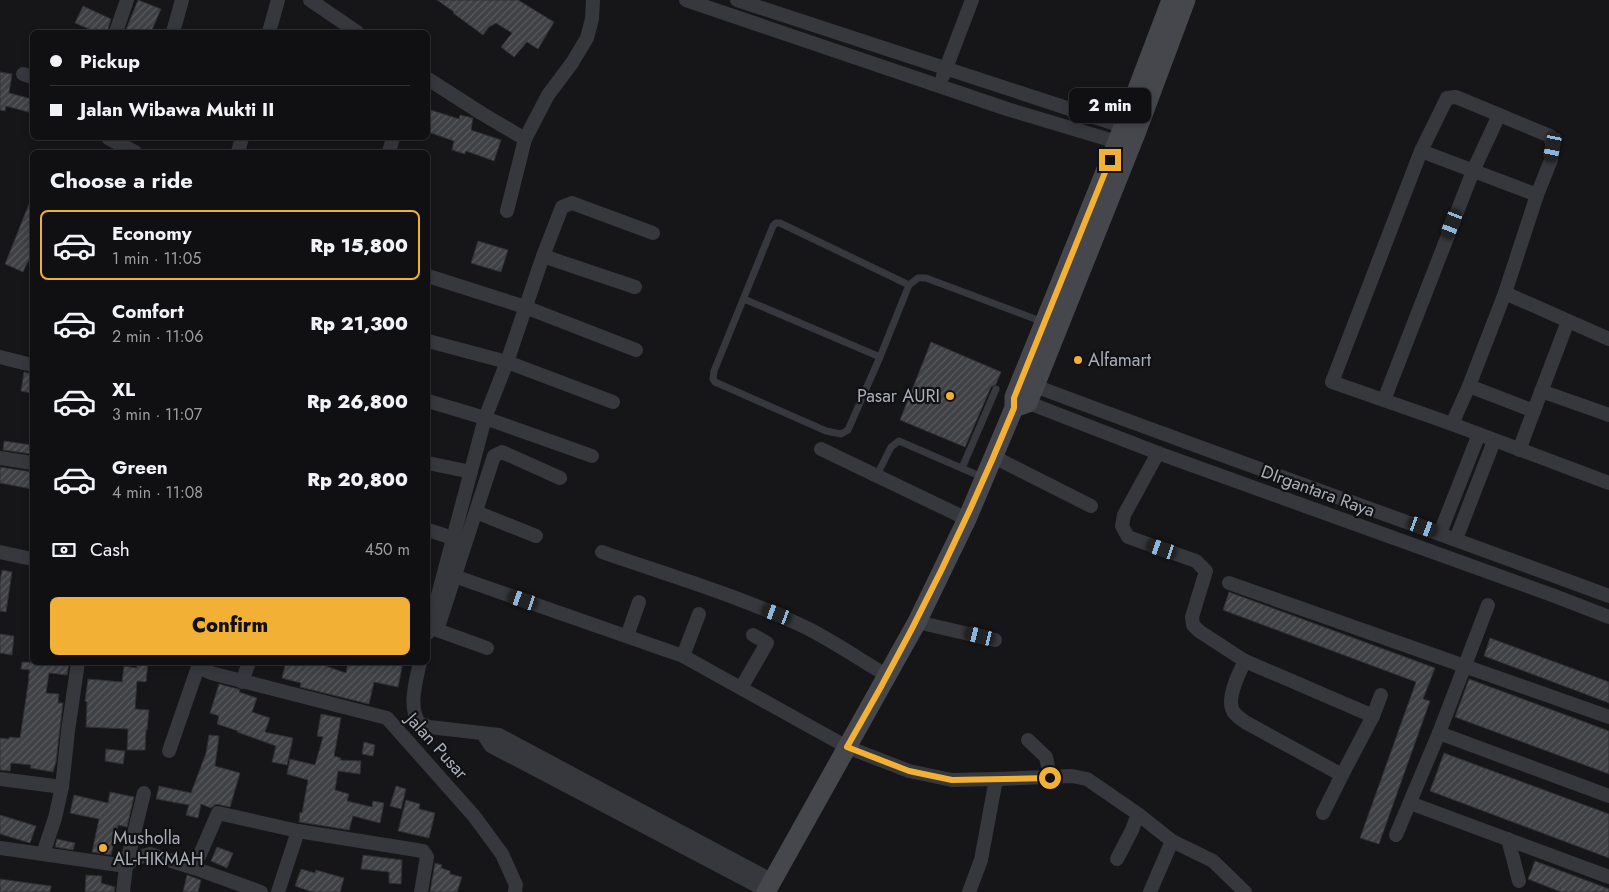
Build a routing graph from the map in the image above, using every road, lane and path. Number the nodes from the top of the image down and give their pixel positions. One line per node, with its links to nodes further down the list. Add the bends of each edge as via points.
1 (127, 0): 11 (street)
2 (182, 0): 12 (street)
3 (278, 0): 13 (street)
4 (310, 0): 14 (street)
5 (594, 0): 20 (street, via 587,38 548,95)
6 (737, 0): 15 (street)
7 (972, 0): 15 (street)
8 (1171, 0): 19 (main road)
9 (1186, 0): 19 (main road)
10 (692, 1): 17 (street)
11 (117, 30)
12 (174, 30)
13 (270, 30)
14 (354, 30)
15 (946, 69): 17 (street); 19 (street)
16 (430, 80): 20 (street)
17 (940, 85): 19 (street, via 1007,109)
18 (1499, 115): 23 (street, via 1456,97 1446,98); 24 (street); 25 (street, via 1550,136 1553,147 1551,160)
19 (1127, 136): 36 (main road)
20 (525, 139): 26 (street)
21 (112, 140): 22 (street)
22 (131, 150)
23 (1421, 150): 24 (street); 48 (street, via 1332,382)
24 (1473, 171): 25 (street); 48 (street)
25 (1537, 195): 32 (street)
26 (507, 212)
27 (653, 233): 28 (street, via 572,203 562,207)
28 (543, 256): 31 (street); 34 (street)
29 (430, 277): 34 (street)
30 (909, 285): 33 (lane, via 776,223); 36 (lane, via 918,278 926,278); 41 (lane)
31 (635, 287)
32 (1504, 293): 35 (street); 44 (street)
33 (744, 299): 41 (lane); 41 (lane, via 713,379 826,431 841,434 848,430)
34 (525, 307): 39 (street); 42 (street)
35 (1568, 322): 37 (street); 46 (street)
36 (1051, 326): 47 (main road)
37 (1609, 339)
38 (430, 342): 42 (street)
39 (636, 350)
40 (0, 357): 43 (street)
41 (880, 357)
42 (507, 362): 50 (street); 54 (street)
43 (30, 364)
44 (1469, 386): 51 (street); 55 (street)
45 (996, 389): 67 (lane)
46 (1541, 391): 51 (street); 53 (street)
47 (1022, 395): 52 (street, DIrgantara Raya); 56 (street, DIrgantara Raya); 63 (main road)
48 (1384, 400): 55 (street)
49 (430, 402): 54 (street)
50 (613, 402)
51 (1534, 411): 60 (street)
52 (1102, 412): 56 (street); 74 (street, DIrgantara Raya)
53 (1609, 415)
54 (485, 418): 62 (street); 68 (street)
55 (1452, 424): 57 (street)
56 (1095, 429): 61 (street, DIrgantara Raya)
57 (1479, 434): 58 (street); 79 (street)
58 (1494, 441): 60 (street); 82 (street)
59 (821, 448): 69 (street)
60 (1519, 450): 72 (street)
61 (1158, 453): 77 (street, DIrgantara Raya); 102 (street, via 1124,515 1122,526 1128,537 1196,561 1206,571 1192,617 1193,625)
62 (592, 456)
63 (994, 457): 71 (main road); 73 (street)
64 (0, 458): 66 (street)
65 (430, 463): 68 (street)
66 (30, 464)
67 (962, 468): 69 (lane, via 899,441 891,447); 71 (lane)
68 (471, 472): 81 (street)
69 (877, 475): 76 (street)
70 (560, 478): 75 (street, via 502,452 494,456)
71 (985, 478): 76 (main road)
72 (1609, 483)
73 (1091, 506)
74 (1371, 508): 77 (street); 79 (street, DIrgantara Raya)
75 (476, 512): 80 (street); 86 (street)
76 (967, 519): 95 (main road)
77 (1364, 528): 89 (street, DIrgantara Raya)
78 (430, 531): 81 (street)
79 (1440, 533): 82 (street, DIrgantara Raya)
80 (536, 536)
81 (453, 538): 96 (street)
82 (1456, 539): 87 (street, DIrgantara Raya)
83 (0, 552): 85 (street)
84 (602, 552): 108 (street, via 777,614)
85 (30, 559)
86 (454, 576): 98 (street); 100 (street, via 437,630)
87 (1557, 576): 89 (street); 90 (street, DIrgantara Raya)
88 (1229, 582): 107 (street)
89 (1552, 595): 94 (street, DIrgantara Raya)
90 (1609, 596)
91 (639, 602): 98 (street)
92 (1488, 605): 107 (street)
93 (699, 614): 101 (street)
94 (1609, 617)
95 (917, 622): 99 (street); 108 (main road)
96 (430, 625)
97 (753, 635): 110 (street, via 773,646)
98 (627, 636): 101 (street)
99 (995, 640)
100 (487, 648)
101 (683, 656): 110 (street)
102 (1246, 661): 112 (street); 118 (street, via 1231,700 1233,711 1245,722)
103 (78, 665): 122 (street)
104 (199, 665): 109 (street, Jalan Pusar, via 211,673); 117 (street)
105 (248, 665): 109 (street)
106 (419, 665): 139 (street, via 414,687 414,716 419,723 483,734 491,746 512,750)
107 (1465, 667): 113 (street); 114 (street)
108 (888, 676): 116 (main road)
109 (242, 682): 144 (street, Jalan Pusar, via 387,718 474,816 502,854 516,885)
110 (741, 688): 116 (street)
111 (1381, 695): 112 (street)
112 (1373, 716): 118 (street)
113 (1609, 717)
114 (1439, 733): 124 (street); 125 (street)
115 (1028, 740): 119 (street, via 1046,757)
116 (847, 747): 121 (street, via 909,771 952,780); 139 (main road)
117 (169, 751)
118 (1342, 775): 126 (street)
119 (1050, 778): 121 (street); 127 (street, via 1072,776 1087,779)
120 (0, 779): 122 (street)
121 (996, 779): 145 (street, via 981,860)
122 (62, 787): 133 (street)
123 (144, 793): 135 (street)
124 (1609, 796)
125 (1410, 803): 129 (street); 130 (street)
126 (1322, 813)
127 (1138, 814): 131 (street); 134 (street)
128 (298, 831): 136 (street, via 218,814); 142 (street); 143 (street, via 423,851 427,857)
129 (1396, 835)
130 (1508, 839): 137 (street); 138 (street)
131 (1172, 841): 146 (street); 147 (street, via 1212,861)
132 (0, 848): 133 (street)
133 (43, 854): 135 (street)
134 (1117, 859)
135 (126, 866): 136 (street, via 134,859 150,854); 140 (street)
136 (194, 868): 141 (street)
137 (1609, 877)
138 (1519, 881)
139 (769, 888)
140 (123, 892)
141 (261, 892)
142 (278, 892)
143 (421, 892)
144 (515, 892)
145 (970, 892)
146 (1150, 892)
147 (1245, 892)

